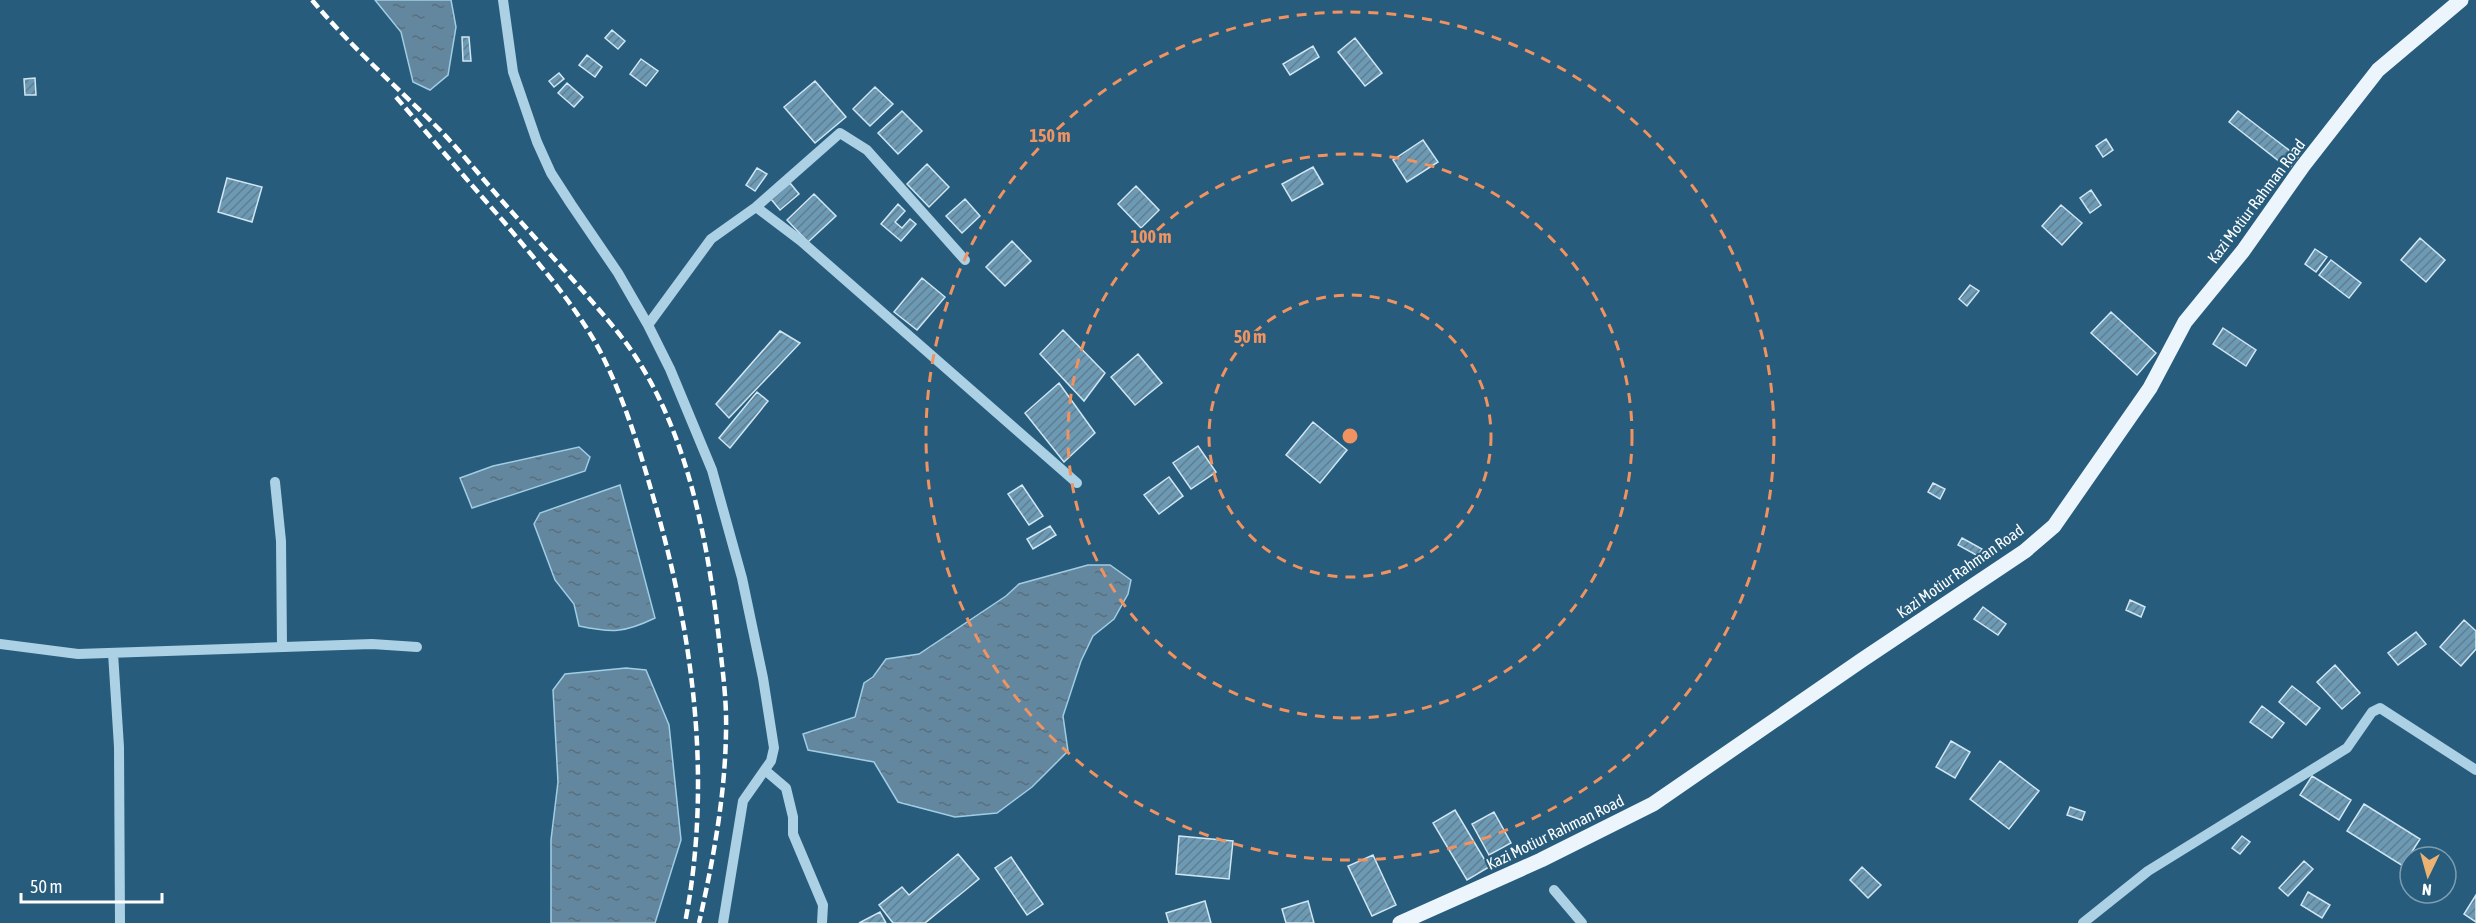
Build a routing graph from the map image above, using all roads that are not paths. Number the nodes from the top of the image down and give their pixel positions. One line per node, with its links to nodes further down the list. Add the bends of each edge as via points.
1 (503, 0): 5 (street, via 513,72 537,142 551,173)
2 (2461, 0): 18 (main road, Kazi Motiur Rahman Road, via 2378,70 2185,322 2150,388 2054,526 2025,551 1653,804 1541,860)
3 (756, 207): 4 (street, via 840,133 867,150); 5 (street, via 711,239); 7 (street, via 801,241)
4 (965, 260)
5 (648, 325): 13 (street, via 712,470 742,578 774,748)
6 (275, 482): 9 (street, via 281,541)
7 (1077, 483)
8 (0, 644): 11 (street, via 78,654)
9 (282, 646): 10 (street); 11 (street)
10 (417, 646)
11 (113, 653): 15 (street, via 119,747)
12 (2476, 770): 20 (street, via 2380,708 2372,712 2347,748 2148,872)
13 (766, 771): 16 (street, via 743,801); 17 (street, via 786,788 794,834 823,905)
14 (1554, 891): 19 (street)
15 (120, 923)
16 (723, 923)
17 (822, 923)
18 (1400, 923)
19 (1582, 923)
20 (2083, 923)

